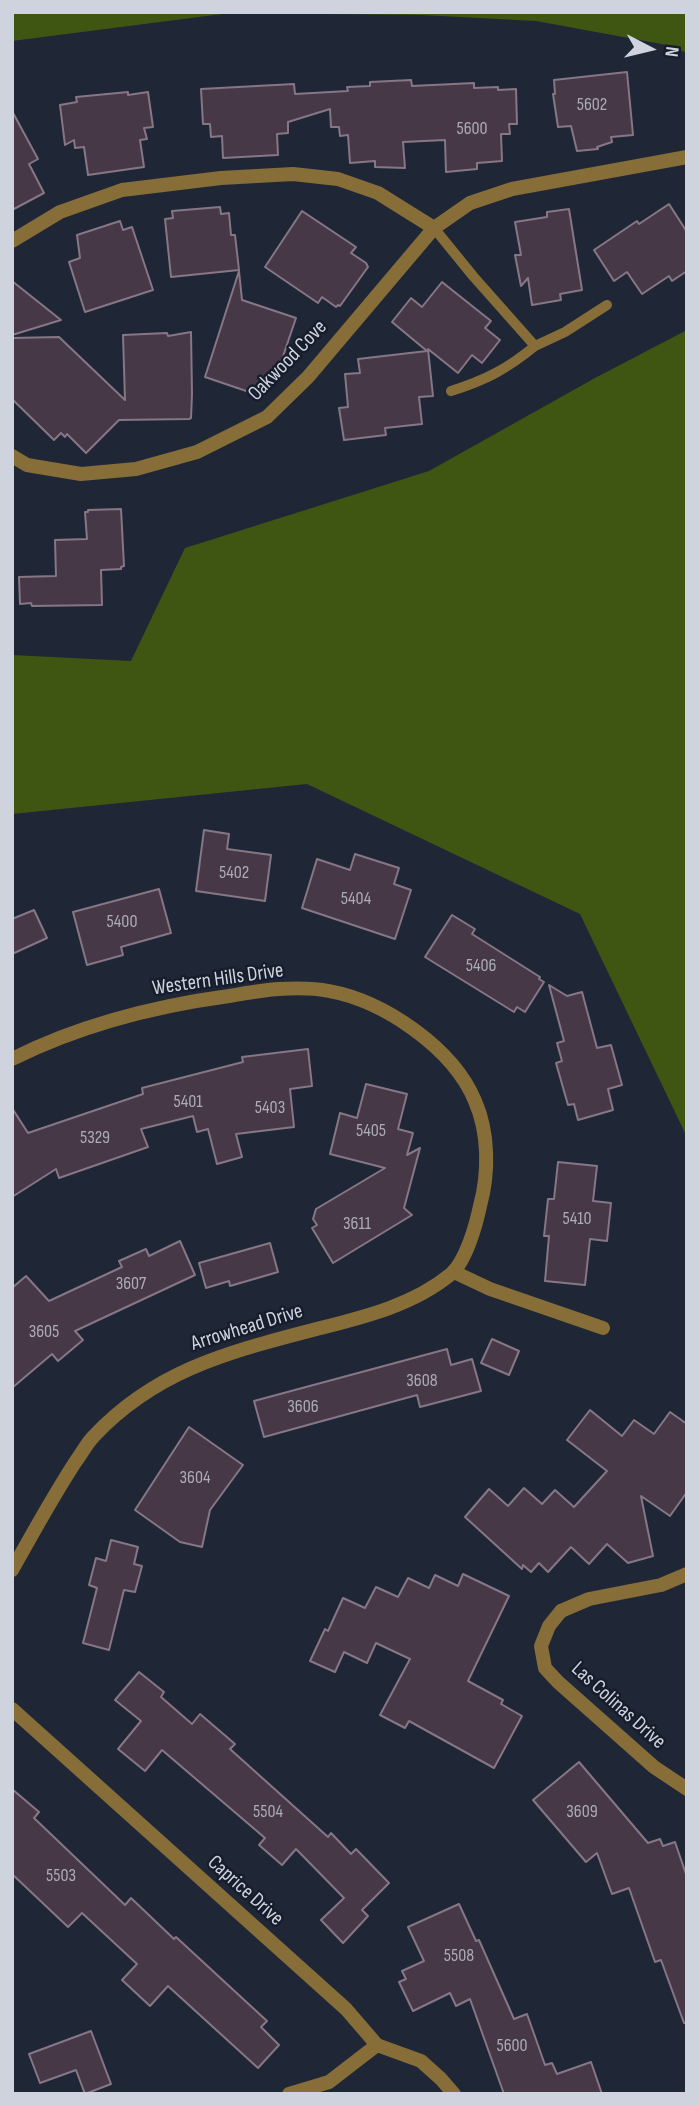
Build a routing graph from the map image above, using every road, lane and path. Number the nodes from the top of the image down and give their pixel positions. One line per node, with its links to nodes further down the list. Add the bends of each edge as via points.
1 (687, 157): 2 (street, Oakwood Cove, via 512,189 470,203)
2 (434, 228): 3 (street, via 378,193 338,179 293,174 122,190 61,212); 5 (lane); 7 (street, Oakwood Cove, via 308,377 267,417 197,452 136,469 82,474 27,465)
3 (12, 241)
4 (607, 305): 5 (lane)
5 (535, 346): 6 (lane, via 510,367)
6 (452, 391)
7 (12, 456)
8 (12, 1059): 9 (street, Western Hills Drive, via 109,1020 189,1001 277,989 327,990 374,1004 417,1031 451,1063 475,1101 486,1144 486,1182 474,1233)
9 (454, 1272): 10 (street, via 490,1290); 11 (street, Arrowhead Drive, via 420,1295 374,1314 234,1350 175,1374 137,1399 93,1437)
10 (603, 1328)
11 (12, 1570)
12 (687, 1574): 14 (street, Las Colinas Drive, via 661,1585 589,1599 561,1611 541,1646 545,1668 558,1682 654,1767)
13 (12, 1709): 15 (street, Caprice Drive, via 345,2009)
14 (687, 1788)
15 (377, 2045): 16 (street, via 329,2082); 17 (street, Caprice Drive, via 421,2061)
16 (289, 2094)
17 (454, 2094)

